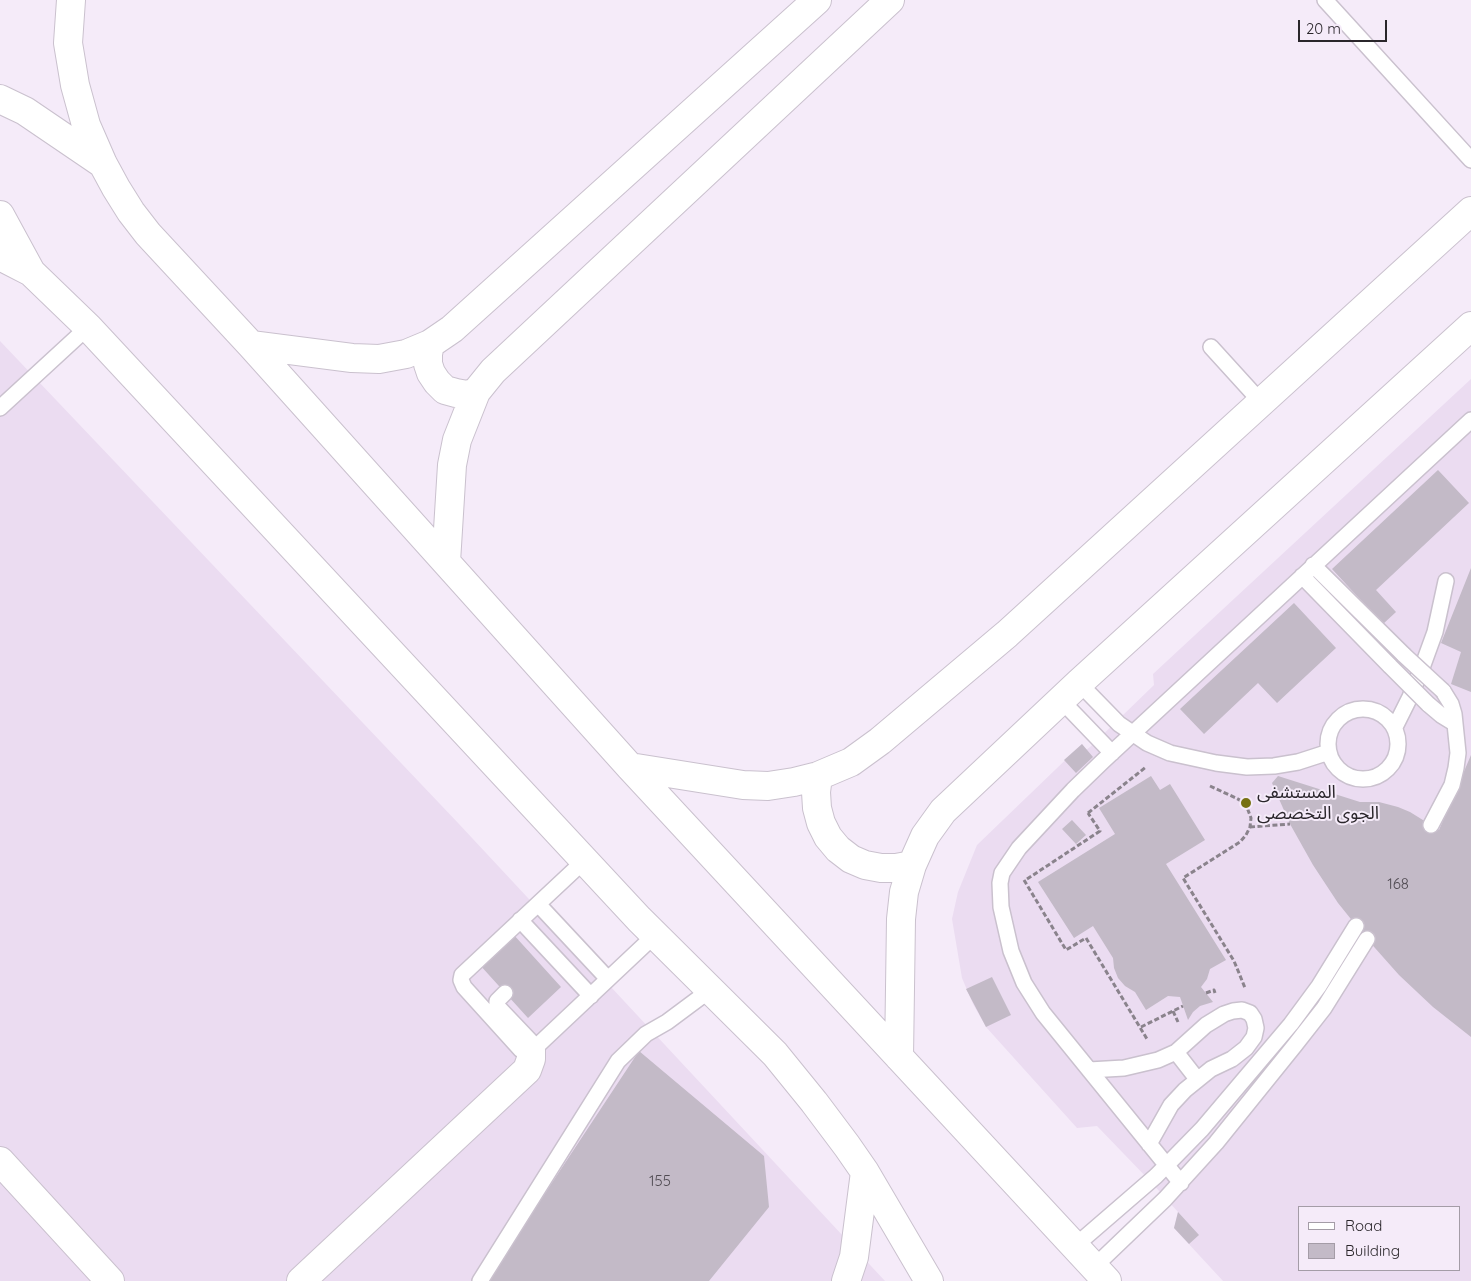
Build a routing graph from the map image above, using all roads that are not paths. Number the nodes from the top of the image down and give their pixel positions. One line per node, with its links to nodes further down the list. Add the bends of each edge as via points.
1 (71, 0): 7 (street, via 68,43 74,85 86,125)
2 (817, 0): 14 (street, via 452,329)
3 (890, 0): 17 (street, via 493,371)
4 (1325, 0): 6 (lane)
5 (0, 99): 7 (street, via 25,111)
6 (1471, 160)
7 (103, 164): 15 (street, via 148,234)
8 (1471, 211): 19 (street)
9 (0, 215): 11 (street)
10 (0, 256): 11 (street)
11 (31, 272): 13 (street)
12 (1471, 326): 24 (street)
13 (88, 327): 18 (lane); 33 (street)
14 (430, 344): 15 (street, via 406,354 379,359); 17 (street, via 428,364 437,382 456,394)
15 (251, 345): 21 (street)
16 (1212, 347): 19 (lane)
17 (476, 392): 21 (street, via 452,465)
18 (3, 399)
19 (1261, 402): 31 (street, via 1006,634 887,735 851,762)
20 (1468, 427): 22 (lane)
21 (446, 562): 30 (street)
22 (1308, 570): 25 (lane, bridge, via 1390,666 1428,704); 25 (lane, bridge, via 1443,690 1451,704); 27 (lane)
23 (1446, 581): 26 (lane, via 1426,657)
24 (1070, 692): 27 (lane); 29 (lane); 34 (street, via 943,811 925,836)
25 (1454, 724): 32 (lane, via 1458,753 1456,768 1452,785)
26 (1395, 727): 28 (lane, via 1377,711 1365,708 1352,710 1333,725 1328,737); 28 (lane, via 1398,751 1385,772 1374,778 1350,777 1340,771)
27 (1132, 734): 28 (lane, via 1170,753 1232,766 1274,766); 29 (lane)
28 (1329, 752)
29 (1112, 753): 47 (lane, via 1019,848 1002,873 1000,883 1011,951 1017,966 1033,998)
30 (630, 767): 31 (street, via 743,785 768,786); 46 (street)
31 (818, 776): 34 (street, via 817,808 821,823 838,849 865,865 881,868)
32 (1431, 825)
33 (585, 860): 35 (lane); 38 (street)
34 (912, 865): 46 (street, via 901,919)
35 (538, 904): 36 (lane); 40 (lane)
36 (520, 920): 43 (lane, via 544,957); 44 (lane, via 462,975 461,980 521,1050)
37 (1356, 926): 51 (lane, via 1282,1036)
38 (655, 935): 40 (lane); 41 (street)
39 (1367, 939): 53 (lane, via 1324,1008)
40 (608, 979): 43 (lane)
41 (710, 990): 52 (street, via 775,1054); 58 (lane, via 646,1034 618,1061)
42 (505, 993): 44 (lane, via 497,1001 497,1006)
43 (591, 996): 44 (lane)
44 (533, 1048): 57 (street, via 527,1070)
45 (1176, 1052): 47 (lane, via 1124,1068); 48 (lane); 48 (lane, via 1206,1025 1224,1014 1242,1010 1250,1013 1256,1028 1246,1048)
46 (899, 1057): 54 (street)
47 (1088, 1070): 49 (lane)
48 (1197, 1079): 49 (lane, via 1171,1105)
49 (1149, 1144): 51 (lane)
50 (0, 1161): 56 (street)
51 (1166, 1166): 53 (lane); 54 (lane)
52 (865, 1172): 59 (street, via 854,1257); 60 (street)
53 (1181, 1183): 55 (lane)
54 (1075, 1246): 55 (street)
55 (1101, 1274)
56 (110, 1281)
57 (301, 1281)
58 (480, 1281)
59 (846, 1281)
60 (929, 1281)

